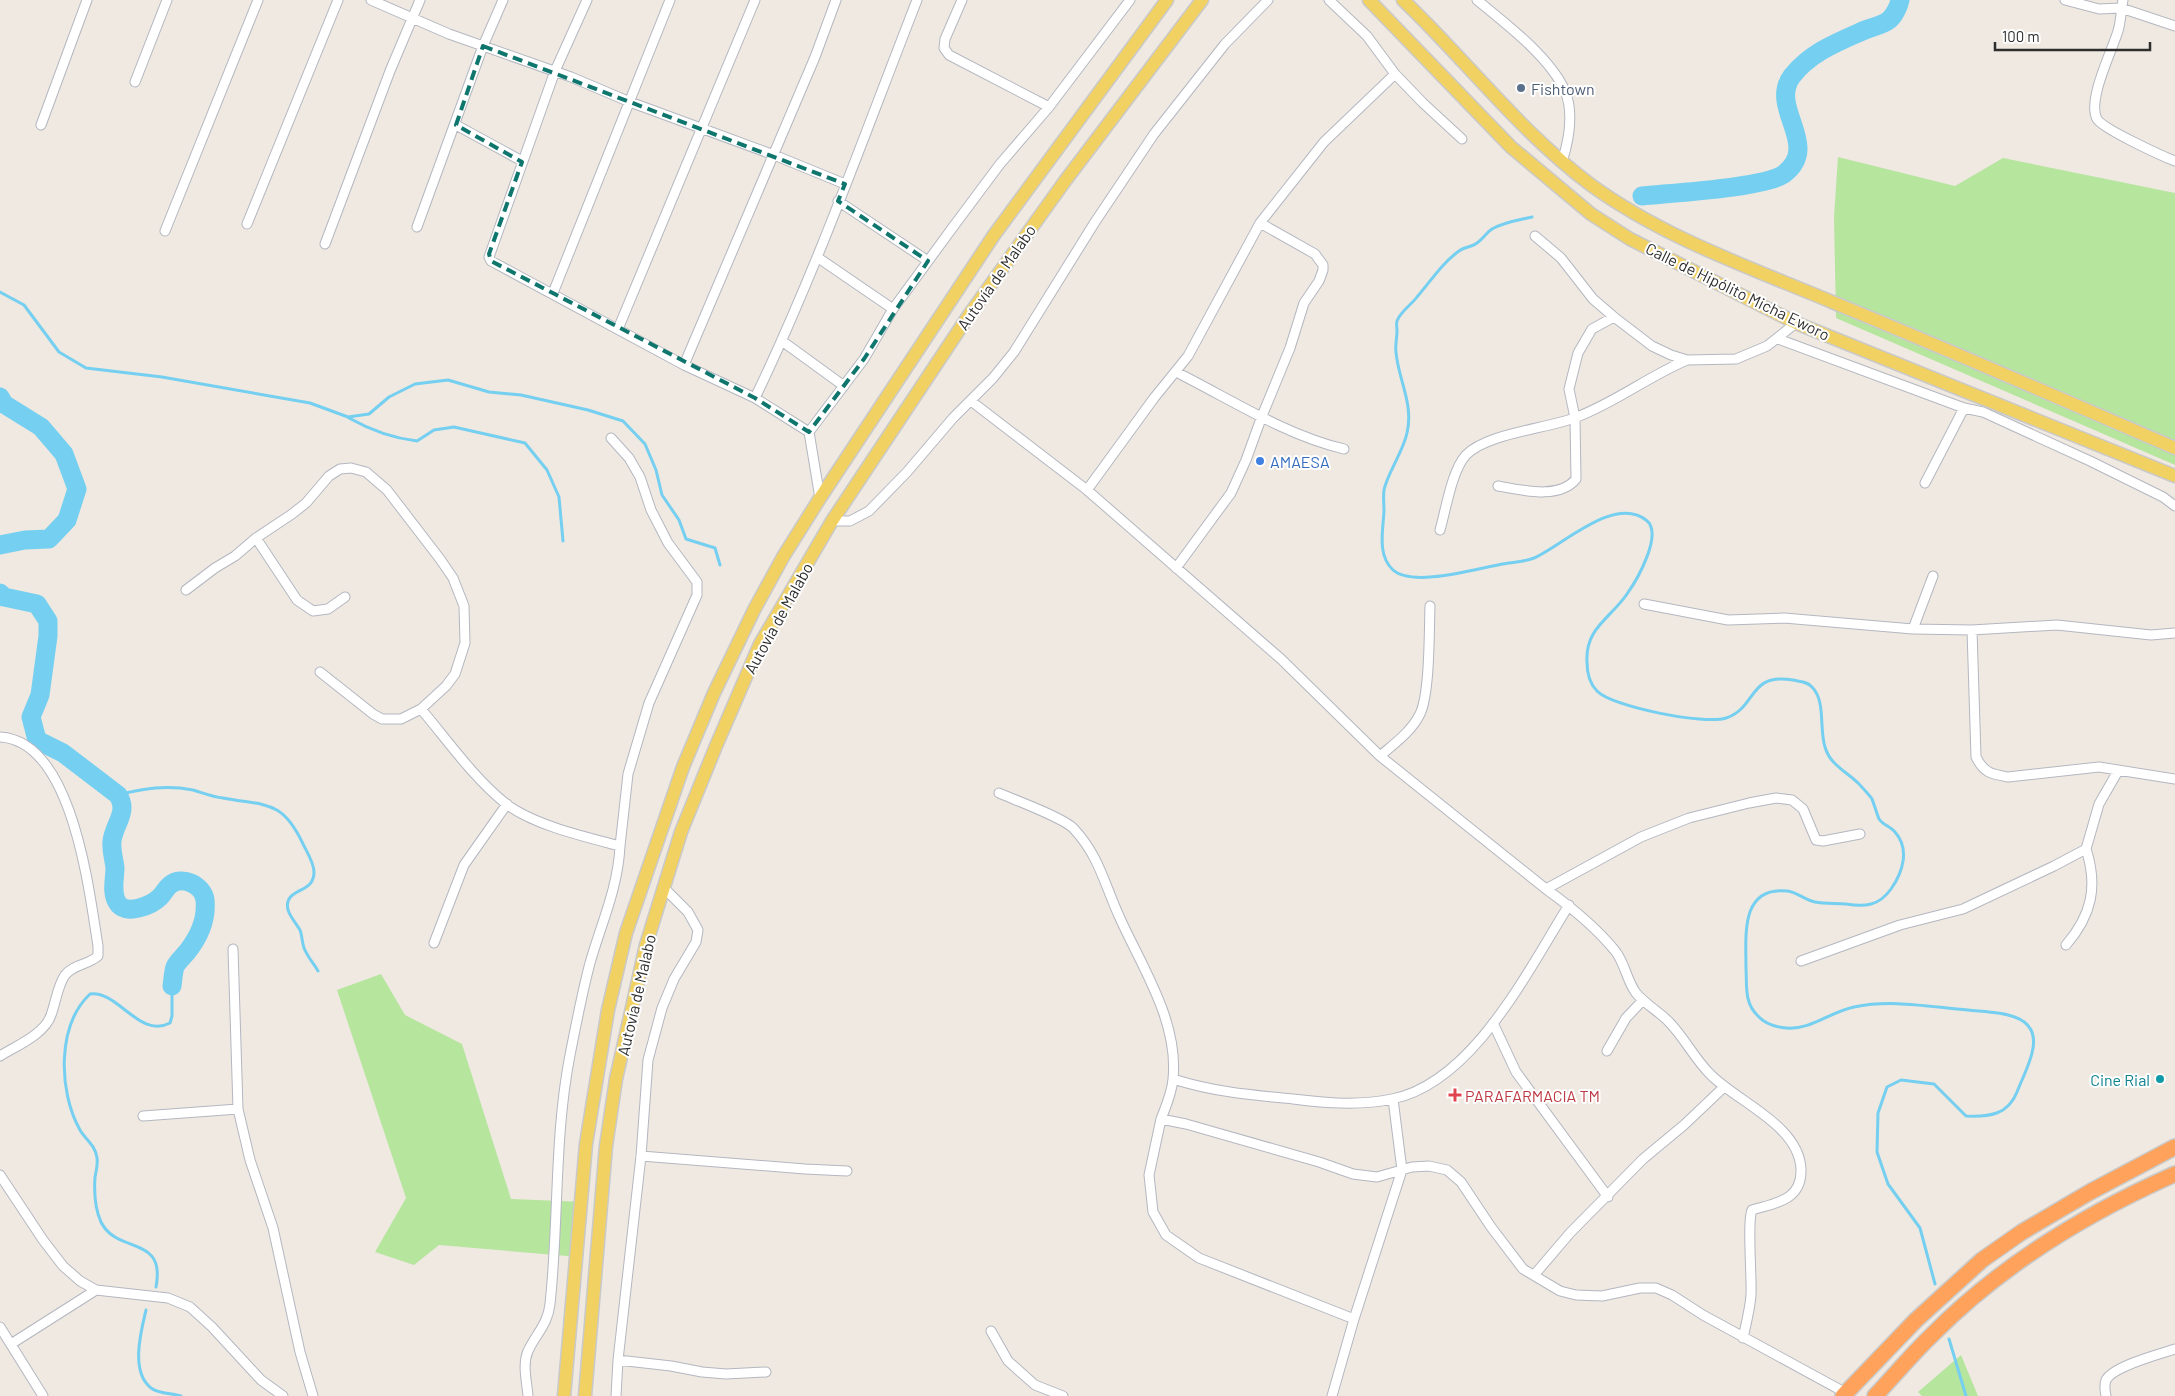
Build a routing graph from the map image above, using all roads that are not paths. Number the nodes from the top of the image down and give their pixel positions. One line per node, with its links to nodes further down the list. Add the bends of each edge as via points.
1 (87, 0): 32 (street)
2 (167, 0): 29 (street)
3 (258, 0): 45 (street)
4 (338, 0): 43 (street)
5 (371, 0): 24 (street)
6 (420, 0): 24 (street)
7 (503, 0): 26 (street)
8 (587, 0): 27 (street)
9 (670, 0): 30 (street)
10 (755, 0): 34 (street)
11 (836, 0): 36 (street)
12 (917, 0): 40 (street)
13 (962, 0): 31 (street, via 945,39 944,48 949,55)
14 (1130, 0): 31 (street)
15 (1167, 0): 74 (main road, Autovía de Malabo, via 994,235)
16 (1202, 0): 76 (main road, Autovía de Malabo, via 974,307)
17 (1268, 0): 62 (street, via 1225,44 1154,134 1014,352)
18 (1329, 0): 28 (street, via 1367,36)
19 (1369, 0): 53 (main road, Calle de Hipólito Micha Eworo, via 1511,147 1591,214 1630,239)
20 (1404, 0): 39 (main road, Calle de Hipólito Micha Eworo, via 1498,102)
21 (1477, 0): 39 (street, via 1533,49 1556,75 1565,91 1569,108 1568,139)
22 (2065, 0): 23 (street, via 2099,9)
23 (2122, 4): 25 (street); 37 (street, via 2118,29 2094,109 2105,127)
24 (412, 18): 26 (street); 47 (street)
25 (2175, 26)
26 (483, 46): 27 (street); 33 (street)
27 (555, 71): 30 (street); 38 (street)
28 (1395, 74): 35 (street); 42 (street, via 1324,142)
29 (135, 82)
30 (630, 102): 34 (street); 50 (street)
31 (1049, 107): 49 (street, via 1000,164)
32 (41, 125)
33 (456, 125): 38 (street); 44 (street)
34 (702, 129): 36 (street); 54 (street)
35 (1462, 139)
36 (774, 155): 40 (street); 58 (street)
37 (2175, 161)
38 (522, 162): 50 (street, via 489,257 491,261)
39 (1562, 162): 68 (main road, Calle de Hipólito Micha Eworo, via 1633,212 1710,253)
40 (845, 184): 41 (street)
41 (838, 201): 48 (street); 49 (street)
42 (1260, 223): 59 (street, via 1188,356); 64 (street, via 1316,254 1323,265 1319,281 1304,303 1290,348)
43 (247, 224)
44 (418, 227)
45 (165, 231)
46 (1535, 236): 52 (street, via 1560,258 1593,299)
47 (325, 244)
48 (817, 257): 51 (street); 56 (street)
49 (928, 261): 51 (street)
50 (553, 293): 54 (street)
51 (893, 308): 60 (street, via 864,359)
52 (1614, 317): 57 (street, via 1652,346); 65 (street, via 1592,329 1578,353 1570,389)
53 (1796, 322): 55 (street); 70 (main road, Calle de Hipólito Micha Eworo)
54 (618, 329): 58 (street)
55 (1778, 339): 57 (street, via 1736,359); 63 (street)
56 (782, 341): 60 (street); 61 (street)
57 (1687, 360): 65 (street)
58 (684, 365): 61 (street)
59 (1176, 372): 64 (street); 73 (street)
60 (844, 386): 66 (street)
61 (755, 398): 66 (street)
62 (971, 401): 73 (street); 76 (street, via 869,511 850,521)
63 (1964, 408): 71 (street); 75 (street, via 1983,412 2090,461)
64 (1262, 416): 69 (street, via 1322,444); 79 (street, via 1231,493)
65 (1576, 418): 72 (street, via 1576,479 1570,486 1556,492); 77 (street, via 1479,444 1465,456 1456,473)
66 (809, 432): 74 (street)
67 (611, 438): 97 (street, via 640,477 650,510 697,582 697,595 649,703 628,774)
68 (2175, 448)
69 (1344, 449)
70 (2175, 476)
71 (1925, 482)
72 (1498, 486)
73 (1087, 490): 79 (street)
74 (820, 498): 138 (main road, Autovía de Malabo, via 779,564 714,693 683,767 626,933 608,1010 586,1144)
75 (2175, 506)
76 (832, 521): 99 (main road, Autovía de Malabo, via 760,644 681,832)
77 (1440, 530)
78 (256, 538): 81 (street, via 236,556); 82 (street, via 298,600 313,611 328,609); 89 (street, via 306,503 329,476 340,469 366,472 387,490 453,578 464,606 465,643 456,674)
79 (1176, 568): 91 (street, via 1282,659)
80 (1933, 576): 85 (street)
81 (186, 590)
82 (345, 597)
83 (1644, 604): 85 (street, via 1728,620 1816,620)
84 (1430, 606): 91 (street, via 1425,699 1420,714 1406,734)
85 (1913, 629): 86 (street)
86 (1972, 630): 87 (street, via 2057,625 2151,635); 92 (street, via 1976,757 1982,768 2008,777 2090,767)
87 (2175, 633)
88 (320, 672): 89 (street, via 382,719 401,719)
89 (421, 709): 95 (street, via 482,782)
90 (0, 737): 109 (street, via 12,738 23,744 36,754 56,779 77,835 98,946 98,956 66,974 57,992 51,1018 41,1030)
91 (1380, 756): 100 (street)
92 (2118, 771): 93 (street); 98 (street, via 2099,804)
93 (2175, 779)
94 (999, 793): 110 (street, via 1072,827 1094,854 1163,1012 1171,1044)
95 (507, 804): 97 (street, via 566,832); 102 (street, via 464,865)
96 (1860, 834): 100 (street, via 1816,840 1803,808 1792,800 1776,798 1689,818 1641,837)
97 (620, 846): 137 (street, via 618,874 591,963 561,1108 550,1307 544,1327 528,1351 525,1364)
98 (2086, 848): 103 (street, via 2092,866 2091,902 2076,934); 105 (street, via 1963,909 1900,925)
99 (664, 888): 117 (street, via 688,912 698,930 696,942 674,979 662,1008 648,1060); 139 (main road, Autovía de Malabo, via 646,945 616,1079 606,1146)
100 (1546, 889): 101 (street)
101 (1570, 905): 106 (street, via 1617,953 1635,992); 107 (street)
102 (434, 943)
103 (2066, 945)
104 (233, 949): 113 (street)
105 (1801, 961)
106 (1643, 1000): 108 (street, via 1626,1018); 111 (street, via 1670,1022 1708,1073)
107 (1493, 1023): 112 (street, via 1464,1058 1449,1070 1434,1081); 122 (street, via 1516,1072)
108 (1607, 1051)
109 (0, 1056)
110 (1173, 1079): 112 (street, via 1205,1089 1303,1100 1361,1103); 115 (street)
111 (1724, 1087): 122 (street, via 1643,1159); 128 (street, via 1781,1129 1794,1147 1801,1169 1800,1185 1790,1197 1752,1210 1749,1217 1751,1298)
112 (1393, 1099): 118 (street)
113 (238, 1109): 114 (street); 136 (street, via 250,1160 273,1228)
114 (143, 1116)
115 (1161, 1119): 118 (street, via 1353,1174 1377,1177); 125 (street, via 1149,1174 1153,1212 1166,1235 1199,1258)
116 (2175, 1147): 133 (highway, via 2039,1222 1982,1260 1916,1320)
117 (641, 1156): 119 (street); 131 (street)
118 (1402, 1170): 123 (street, via 1430,1166 1447,1170 1461,1182 1523,1269); 125 (street)
119 (848, 1171)
120 (2175, 1174): 143 (highway, via 2102,1211 2026,1257 1932,1334)
121 (0, 1175): 124 (street, via 63,1266)
122 (1608, 1197): 123 (street, via 1570,1233)
123 (1535, 1274): 128 (street, via 1560,1291 1576,1294 1602,1296 1656,1288)
124 (96, 1290): 129 (street); 135 (street, via 168,1298 190,1307 261,1380)
125 (1354, 1319): 142 (street)
126 (0, 1327): 129 (street)
127 (991, 1331): 141 (street, via 1008,1361 1035,1385)
128 (1743, 1338): 133 (street)
129 (11, 1344): 134 (street)
130 (2175, 1349): 144 (street, via 2110,1374 2105,1382)
131 (618, 1360): 132 (street, via 726,1374); 140 (street)
132 (766, 1372)
133 (1844, 1394)
134 (43, 1396)
135 (283, 1396)
136 (313, 1396)
137 (528, 1396)
138 (564, 1396)
139 (585, 1396)
140 (616, 1396)
141 (1063, 1396)
142 (1332, 1396)
143 (1875, 1396)
144 (2106, 1396)

